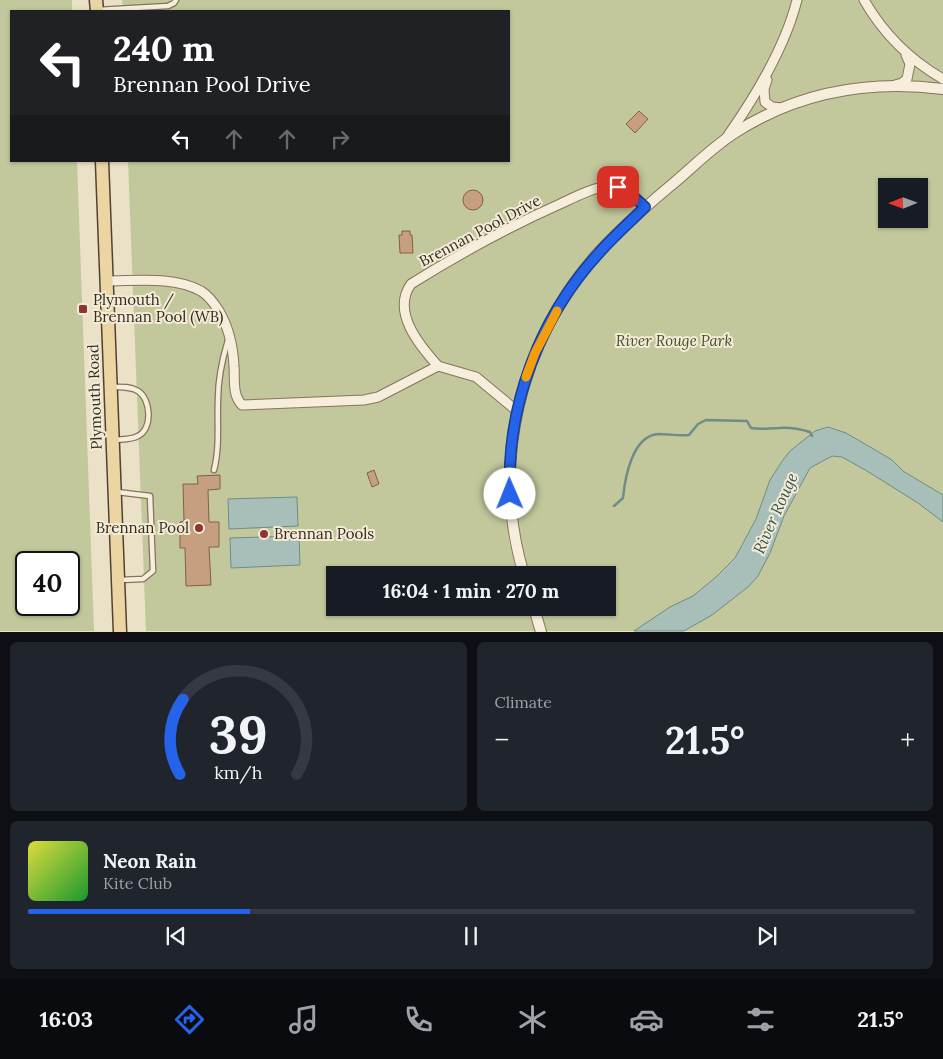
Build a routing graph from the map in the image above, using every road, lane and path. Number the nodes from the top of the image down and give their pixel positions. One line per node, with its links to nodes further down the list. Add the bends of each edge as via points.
1 (176, 0): 4 (lane, via 168,6)
2 (797, 0): 6 (street)
3 (864, 0): 5 (street, via 876,20)
4 (96, 7)
5 (903, 49): 7 (street); 8 (street, via 910,72 902,83)
6 (775, 58): 10 (street, via 763,96 768,105); 11 (street)
7 (943, 79)
8 (890, 86): 9 (street); 10 (street, via 817,95)
9 (943, 89)
10 (782, 108): 11 (street)
11 (726, 139): 13 (street)
12 (102, 162): 14 (main road, Plymouth Road)
13 (645, 207): 16 (street, Brennan Pool Drive, via 618,187 609,186 585,193 473,247 411,284 404,300 406,319 420,346); 18 (street, via 598,253 557,311 535,353)
14 (107, 281): 15 (street, via 162,281 190,286 212,301 227,325); 17 (main road, Plymouth Road)
15 (229, 336): 16 (street, via 236,398 242,405 364,400 378,397); 20 (lane, via 220,375 218,456)
16 (438, 366): 18 (street, via 476,377)
17 (111, 387): 19 (main road, Plymouth Road); 19 (lane, via 129,387 140,392 147,403 148,418 140,436)
18 (517, 411): 22 (street, via 510,461 511,509)
19 (113, 440): 21 (main road, Plymouth Road)
20 (214, 470)
21 (114, 492): 23 (main road, Plymouth Road); 23 (lane, via 150,496 153,571 143,579)
22 (522, 566)
23 (118, 581): 25 (main road, Plymouth Road)
24 (536, 616): 26 (street)
25 (120, 632)
26 (541, 632)

